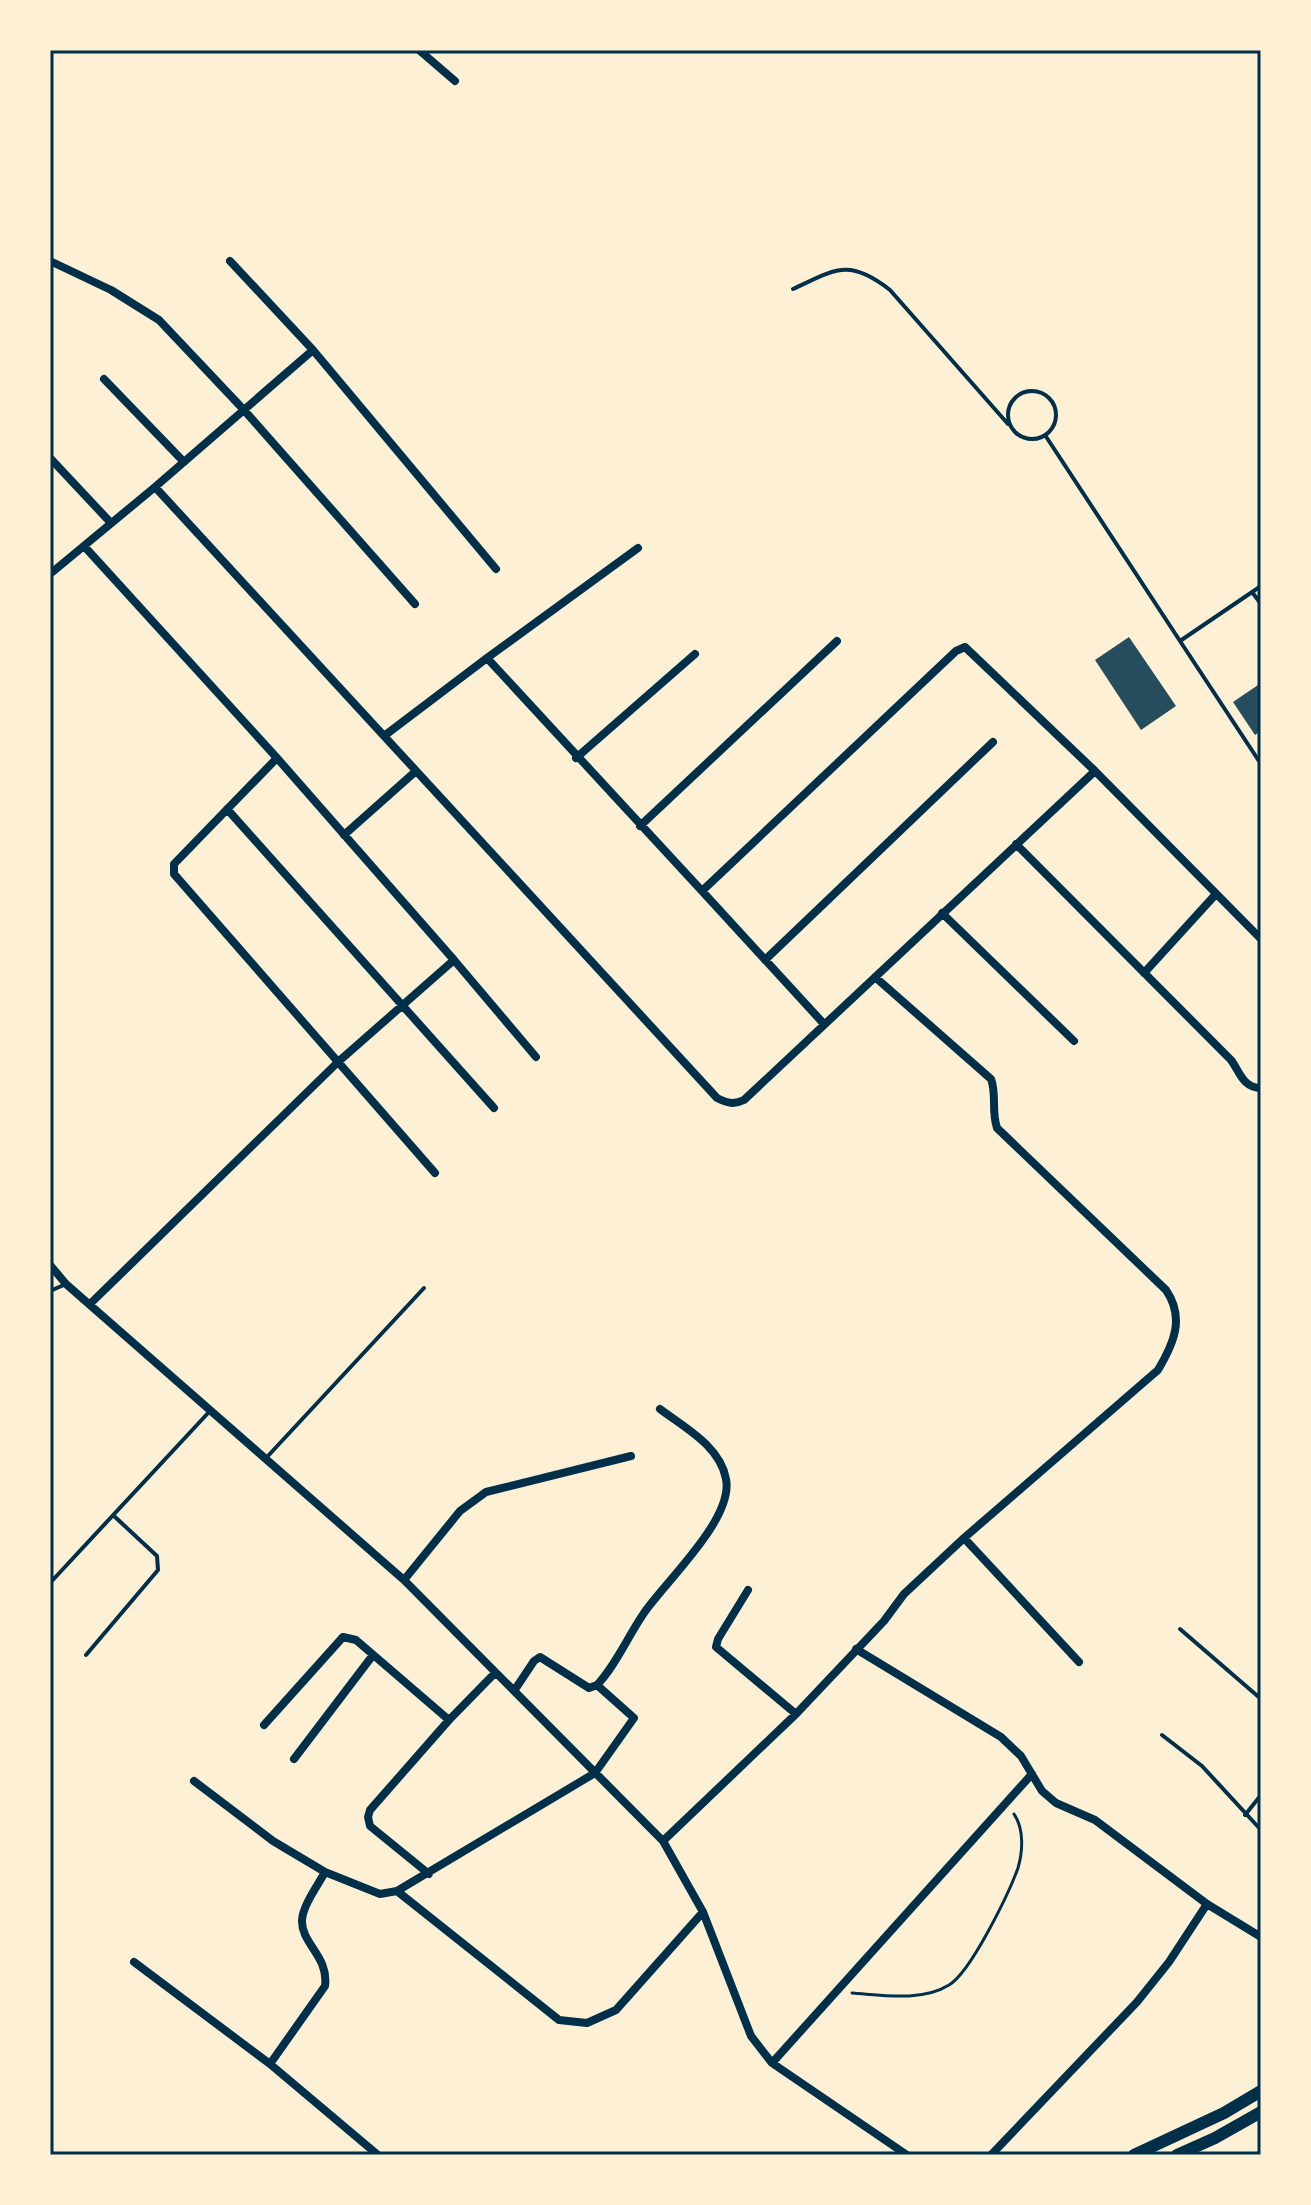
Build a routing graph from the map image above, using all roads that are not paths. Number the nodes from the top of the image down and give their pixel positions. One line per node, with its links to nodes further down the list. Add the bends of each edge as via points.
1 (419, 50): 2 (street)
2 (455, 81)
3 (50, 261): 8 (street, via 159,320)
4 (230, 261): 6 (street)
5 (793, 289): 9 (lane, via 835,270 871,275)
6 (313, 350): 8 (street); 17 (street)
7 (104, 379): 12 (street)
8 (244, 410): 12 (street); 21 (street)
9 (1008, 424): 10 (lane, via 1027,439); 10 (lane, via 1016,397 1040,393 1055,411)
10 (1045, 435): 24 (lane)
11 (51, 459): 14 (street)
12 (184, 462): 13 (street)
13 (155, 487): 14 (street); 27 (street)
14 (111, 523): 15 (street)
15 (84, 546): 18 (street); 30 (street)
16 (638, 548): 26 (street)
17 (496, 569)
18 (50, 574)
19 (1261, 586): 20 (lane)
20 (1252, 592): 22 (lane); 24 (lane)
21 (415, 604)
22 (1261, 604)
23 (837, 641): 36 (street)
24 (1180, 641): 29 (lane)
25 (695, 654): 31 (street)
26 (487, 658): 27 (street); 31 (street)
27 (384, 736): 33 (street)
28 (993, 742): 44 (street)
29 (1258, 755): 32 (lane)
30 (277, 758): 35 (street); 37 (street)
31 (576, 758): 36 (street)
32 (1261, 764)
33 (416, 771): 37 (street); 48 (street, via 717,1098 727,1103 744,1100)
34 (1095, 771): 38 (street); 39 (street, via 965,647); 40 (street)
35 (227, 809): 47 (street); 51 (street, via 174,864 174,874)
36 (640, 826): 39 (street)
37 (344, 835): 43 (street)
38 (1016, 844): 41 (street); 45 (street)
39 (702, 891): 44 (street)
40 (1216, 894): 42 (street); 45 (street)
41 (942, 913): 46 (street); 49 (street)
42 (1261, 939)
43 (454, 960): 47 (street); 50 (street)
44 (765, 960): 48 (street)
45 (1144, 973): 52 (street, via 1231,1060 1243,1081)
46 (875, 977): 48 (street); 65 (street, via 991,1079 997,1128 1175,1304 1173,1346 1158,1370)
47 (401, 1005): 51 (street); 53 (street)
48 (824, 1024)
49 (1074, 1041)
50 (536, 1057)
51 (338, 1062): 54 (street); 59 (street)
52 (1261, 1088)
53 (494, 1108)
54 (435, 1173)
55 (50, 1265): 56 (street)
56 (66, 1284): 58 (lane); 59 (street)
57 (424, 1288): 63 (lane)
58 (50, 1291)
59 (90, 1304): 61 (street)
60 (660, 1409): 75 (street, via 715,1451 727,1481 721,1509)
61 (209, 1412): 63 (street); 64 (lane)
62 (631, 1456): 66 (street, via 486,1492 460,1511)
63 (265, 1459): 66 (street)
64 (114, 1516): 67 (lane); 71 (lane, via 157,1556 158,1570)
65 (964, 1538): 70 (street); 73 (street)
66 (404, 1580): 74 (street)
67 (50, 1583)
68 (748, 1590): 78 (street, via 716,1647)
69 (1180, 1629): 77 (lane)
70 (856, 1649): 78 (street); 84 (street, via 1001,1737)
71 (86, 1655)
72 (373, 1655): 79 (street); 80 (street, via 356,1640 343,1637); 82 (street)
73 (1079, 1662)
74 (495, 1673): 76 (street); 79 (street)
75 (597, 1685): 76 (street, via 589,1688 540,1657); 83 (street, via 634,1718)
76 (514, 1691): 83 (street)
77 (1261, 1699)
78 (796, 1714): 89 (street)
79 (449, 1720): 91 (street, via 368,1817 370,1826)
80 (264, 1725)
81 (1162, 1735): 87 (lane, via 1202,1766)
82 (294, 1759)
83 (595, 1773): 89 (street); 91 (street)
84 (1032, 1774): 93 (street, via 1056,1803 1095,1820); 97 (street)
85 (194, 1781): 90 (street, via 273,1841)
86 (1261, 1795): 87 (lane)
87 (1245, 1815): 88 (lane)
88 (1261, 1830)
89 (663, 1841): 94 (street)
90 (325, 1872): 92 (street, via 380,1894); 98 (street, via 302,1917 327,1972 325,1986)
91 (429, 1874): 92 (street)
92 (397, 1891): 94 (street, via 559,2020 587,2023 616,2010)
93 (1207, 1904): 95 (street); 103 (street, via 1137,2002)
94 (703, 1912): 97 (street, via 751,2036)
95 (1261, 1937)
96 (134, 1962): 98 (street)
97 (772, 2063): 102 (street)
98 (270, 2064): 101 (street)
99 (1260, 2096): 104 (main road)
100 (1261, 2112): 105 (main road)
101 (378, 2155)
102 (907, 2155)
103 (991, 2155)
104 (1134, 2155)
105 (1177, 2155)

